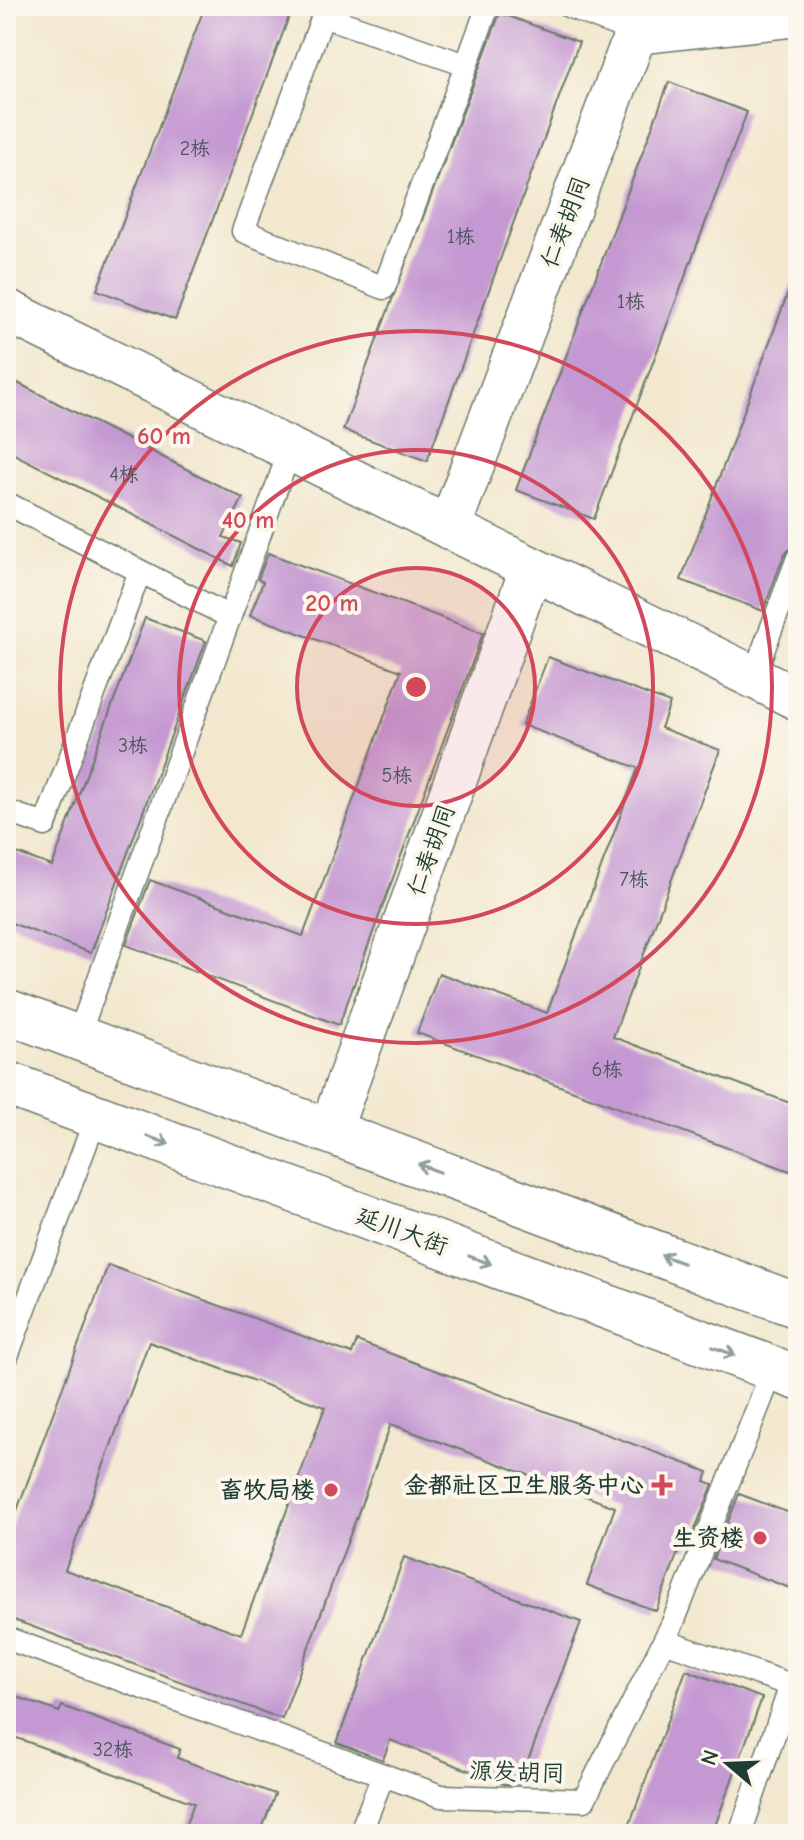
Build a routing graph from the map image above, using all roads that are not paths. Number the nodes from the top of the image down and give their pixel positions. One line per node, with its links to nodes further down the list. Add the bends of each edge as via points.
1 (488, 6): 5 (lane)
2 (568, 6): 4 (lane)
3 (798, 15): 4 (street)
4 (641, 20): 9 (street, 仁寿胡同)
5 (466, 65): 5 (lane, via 384,288 243,231 323,16)
6 (6, 310): 7 (street)
7 (290, 450): 9 (street); 13 (lane)
8 (6, 503): 12 (lane)
9 (449, 528): 11 (street)
10 (798, 558): 14 (lane)
11 (531, 569): 14 (street); 21 (street, 仁寿胡同)
12 (140, 571): 13 (lane); 16 (lane, via 45,825)
13 (230, 617): 18 (lane)
14 (753, 677): 15 (street)
15 (798, 699)
16 (6, 811)
17 (6, 1011): 18 (main road)
18 (78, 1037): 21 (main road)
19 (6, 1083): 20 (main road, 延川大街)
20 (96, 1117): 23 (lane); 24 (main road, 延川大街, one-way to 24)
21 (330, 1131): 22 (main road, one-way to 21)
22 (798, 1306)
23 (6, 1359)
24 (785, 1374): 26 (lane, 源发胡同)
25 (6, 1638): 27 (lane, 源发胡同)
26 (664, 1641): 27 (lane, 源发胡同, via 584,1800 441,1796); 29 (lane, via 791,1685)
27 (383, 1775): 28 (lane)
28 (360, 1834)
29 (740, 1834)

